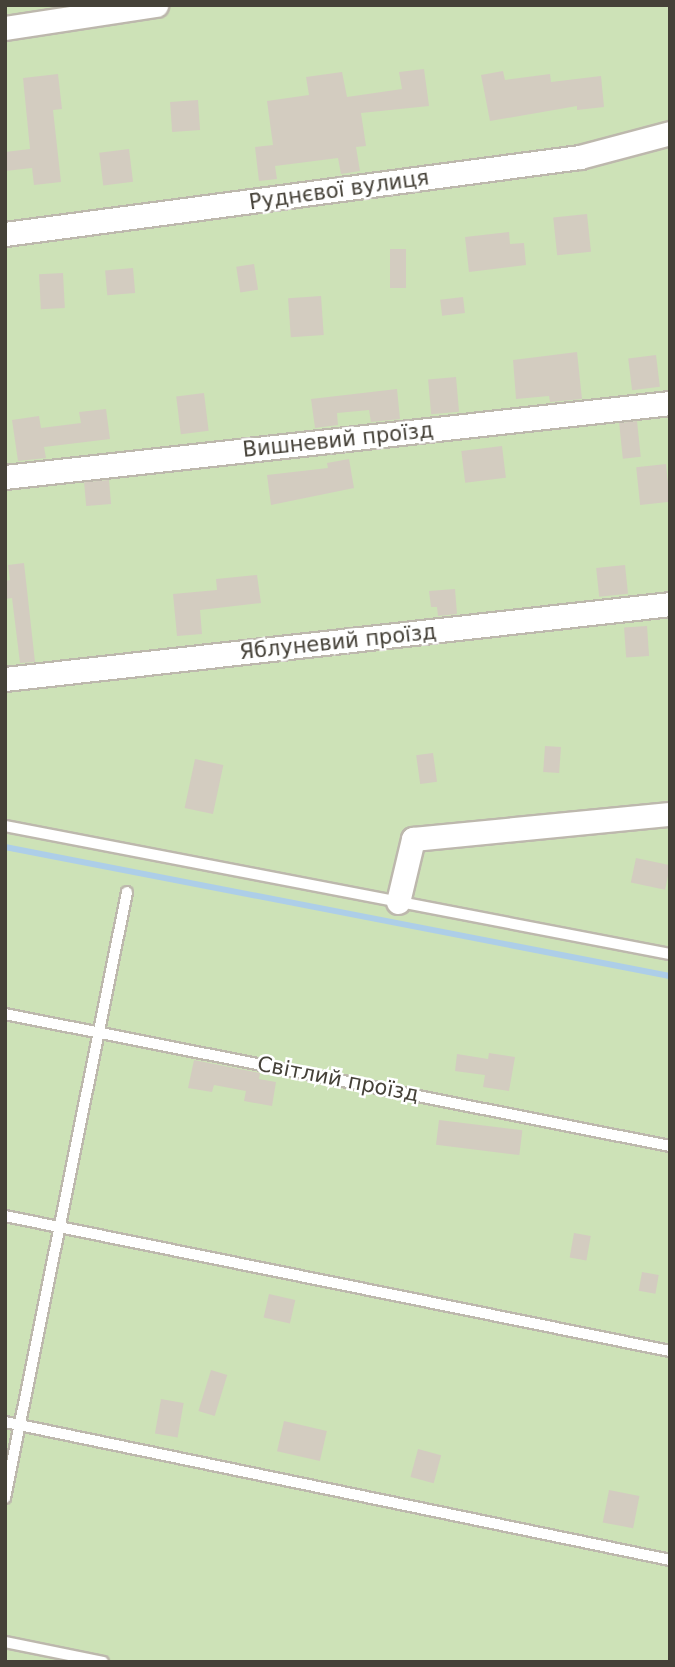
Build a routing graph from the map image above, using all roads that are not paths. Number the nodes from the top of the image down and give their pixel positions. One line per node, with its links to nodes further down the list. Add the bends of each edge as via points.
1 (156, 5): 2 (street)
2 (5, 28)
3 (670, 133): 4 (street, Руднєвої вулиця, via 580,158)
4 (5, 234)
5 (670, 403): 6 (street, Вишневий проїзд)
6 (5, 477)
7 (670, 604): 8 (street, Яблуневий проїзд)
8 (5, 679)
9 (670, 814): 12 (street, via 413,839)
10 (5, 826): 12 (lane)
11 (127, 892): 15 (lane)
12 (398, 902): 13 (lane)
13 (670, 954)
14 (5, 1014): 15 (lane, Світлий проїзд)
15 (101, 1032): 16 (lane, Світлий проїзд); 18 (lane)
16 (670, 1146)
17 (5, 1216): 18 (lane)
18 (61, 1226): 19 (lane); 21 (lane)
19 (670, 1351)
20 (5, 1422): 21 (lane)
21 (20, 1425): 22 (lane); 23 (lane)
22 (5, 1498)
23 (670, 1560)
24 (5, 1642): 25 (lane)
25 (103, 1662)

